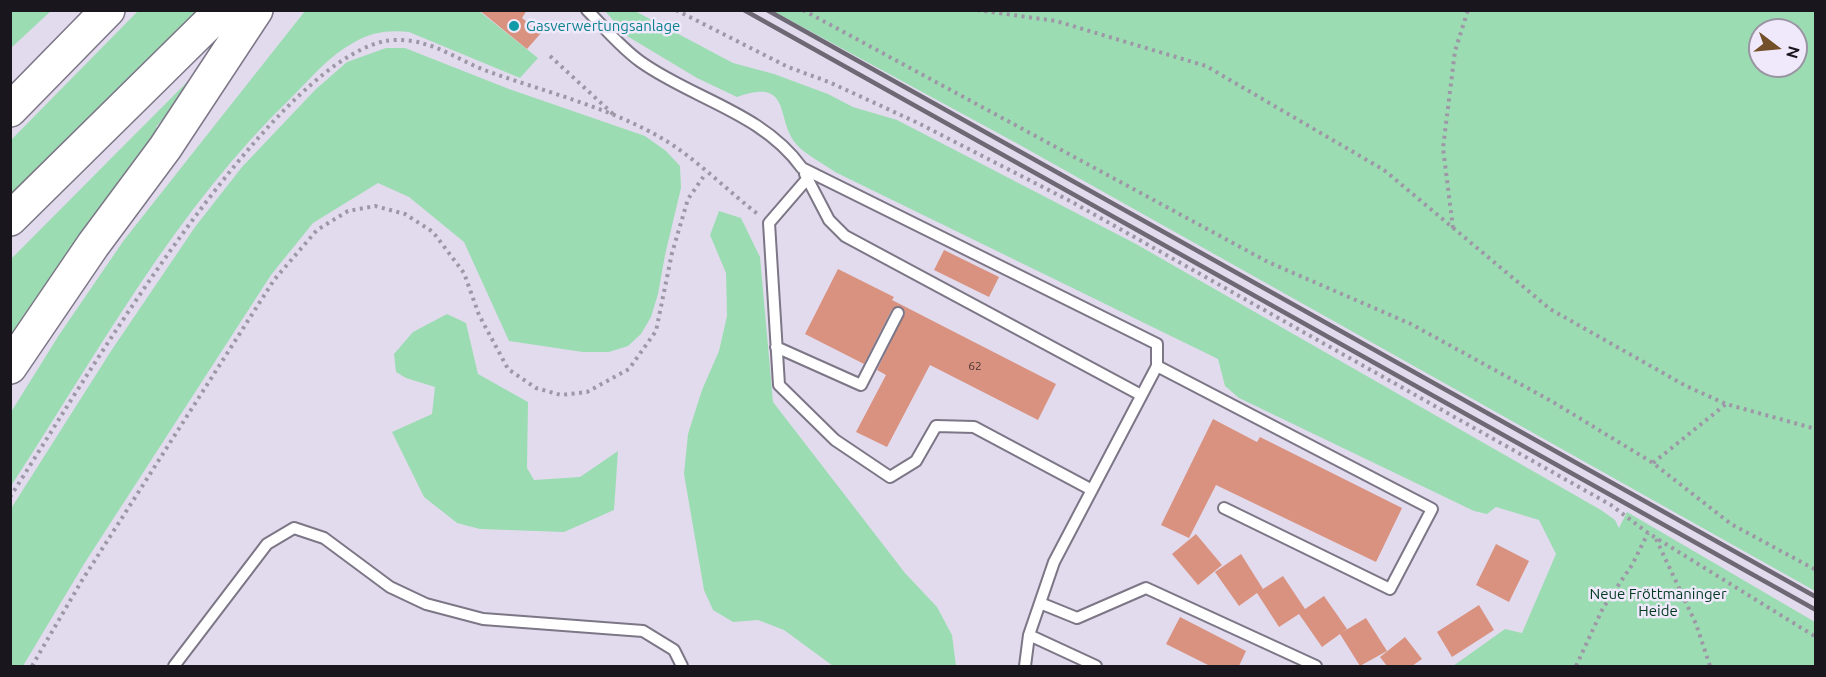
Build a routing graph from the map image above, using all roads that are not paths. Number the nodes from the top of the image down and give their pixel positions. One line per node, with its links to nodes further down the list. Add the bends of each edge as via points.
1 (79, 10): 6 (highway)
2 (108, 10): 7 (highway)
3 (222, 10): 10 (highway)
4 (256, 10): 14 (highway, via 165,148)
5 (587, 10): 8 (lane, via 640,62 758,125)
6 (10, 78)
7 (10, 110)
8 (802, 168): 9 (lane); 13 (lane, via 1157,344)
9 (807, 179): 12 (lane, via 769,223); 15 (lane, via 829,220 845,236)
10 (10, 219)
11 (898, 313): 12 (lane, via 861,386)
12 (776, 347): 16 (lane, via 779,385 835,440 890,477 916,461 936,426 974,427)
13 (1157, 366): 15 (lane); 17 (lane, via 1432,509 1390,589)
14 (10, 367)
15 (1141, 395): 16 (lane)
16 (1092, 490): 18 (lane, via 1054,562)
17 (1224, 508)
18 (1040, 603): 19 (lane); 24 (lane, via 1077,618 1146,588)
19 (1029, 635): 22 (lane); 23 (lane)
20 (174, 666): 21 (lane, via 267,544 294,528 324,538 390,587 426,604 483,619 643,631 674,650)
21 (682, 666)
22 (1025, 666)
23 (1096, 666)
24 (1316, 666)

